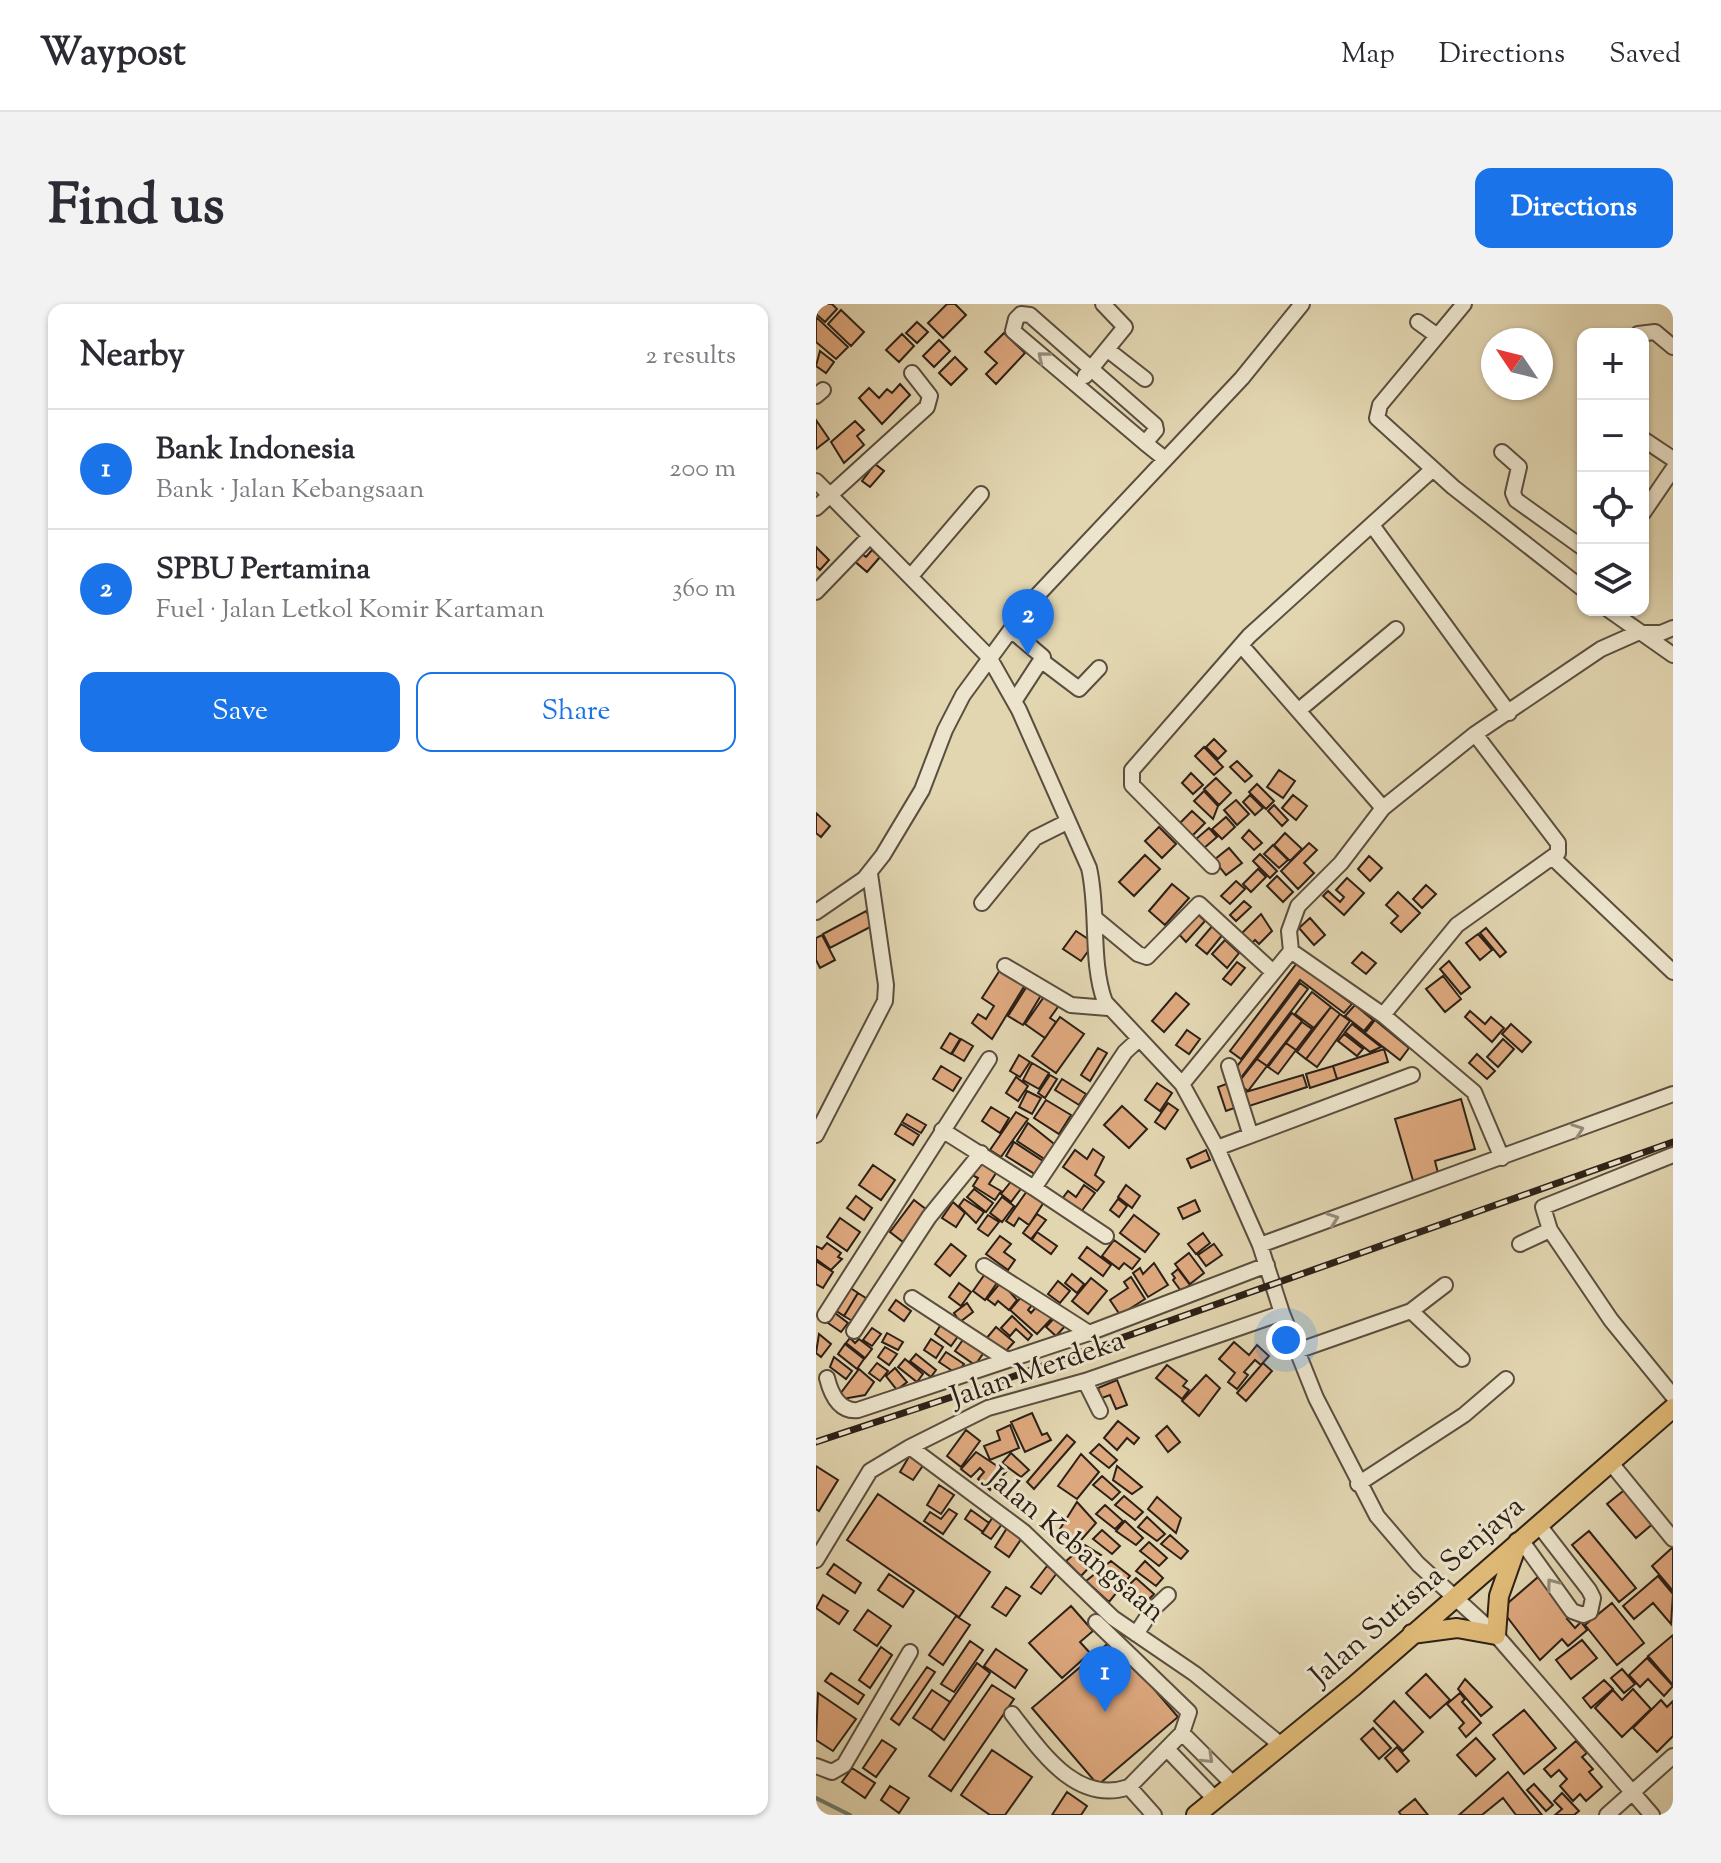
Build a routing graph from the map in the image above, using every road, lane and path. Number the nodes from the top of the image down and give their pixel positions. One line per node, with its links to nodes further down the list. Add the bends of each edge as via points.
1 (1103, 304): 8 (street, via 1125,327)
2 (1302, 304): 18 (street, via 1242,378)
3 (1464, 304): 6 (street)
4 (1418, 322): 6 (street)
5 (1649, 333): 7 (street)
6 (1436, 335): 20 (street, via 1376,413 1379,422)
7 (1673, 347)
8 (1108, 350): 9 (street); 11 (street)
9 (1090, 369): 12 (street); 12 (street, one-way to 9, via 1013,331 1016,319 1030,315); 13 (street)
10 (912, 373): 24 (street, via 930,396 927,407)
11 (1145, 379)
12 (1077, 385): 14 (street)
13 (1133, 406): 14 (street); 15 (street, via 1157,428)
14 (1119, 421): 15 (street)
15 (1145, 443): 18 (street)
16 (1649, 443): 19 (street)
17 (1502, 452): 29 (street, via 1519,467 1514,498)
18 (1165, 459): 36 (street, via 1049,581)
19 (1673, 459)
20 (1433, 469): 27 (street); 31 (street)
21 (1673, 469): 25 (street)
22 (816, 481): 24 (street)
23 (981, 494): 30 (street)
24 (827, 495): 26 (street); 28 (street)
25 (1649, 504)
26 (816, 508)
27 (1372, 525): 38 (street); 45 (street)
28 (870, 536): 30 (street); 32 (street)
29 (1577, 544)
30 (911, 576): 40 (street)
31 (1577, 584)
32 (816, 592)
33 (1616, 616): 37 (street)
34 (1673, 628): 37 (street)
35 (1396, 629): 44 (street)
36 (1011, 630): 40 (street); 41 (street, via 1041,654)
37 (1637, 633): 39 (street); 45 (street, via 1601,649)
38 (1241, 645): 44 (street); 50 (street, via 1130,776 1135,788)
39 (1673, 655)
40 (989, 657): 43 (street); 51 (street, via 949,722 911,812)
41 (1042, 661): 42 (street, via 1079,689); 43 (street)
42 (1099, 668)
43 (1015, 700): 48 (street)
44 (1299, 710): 47 (street)
45 (1509, 713): 46 (street)
46 (1475, 734): 47 (street); 49 (street, via 1558,843)
47 (1383, 808): 55 (street, via 1341,863 1298,906 1289,931)
48 (1067, 822): 52 (street, via 1035,838); 54 (street, via 1089,868)
49 (1553, 858): 58 (street); 60 (street, via 1457,925)
50 (1212, 866)
51 (870, 874): 53 (street); 69 (street, via 885,1001)
52 (982, 903)
53 (816, 912)
54 (1097, 920): 57 (street, via 1147,957 1199,904); 59 (street, via 1100,984)
55 (1291, 951): 57 (street); 60 (street)
56 (1005, 966): 59 (street, via 1071,1005)
57 (1273, 972): 65 (street)
58 (1673, 972)
59 (1108, 1008): 61 (street)
60 (1383, 1015): 73 (street, via 1479,1098)
61 (1139, 1039): 65 (street); 74 (street)
62 (989, 1059): 67 (street)
63 (1229, 1066): 68 (street)
64 (1412, 1075): 68 (street)
65 (1182, 1084): 70 (street)
66 (1673, 1094): 73 (street, one-way to 66)
67 (942, 1130): 71 (street); 85 (street)
68 (1250, 1133): 70 (street)
69 (816, 1135)
70 (1217, 1148): 78 (street)
71 (981, 1153): 74 (street); 86 (street, via 929,1217)
72 (1673, 1155): 75 (street, via 1543,1207)
73 (1502, 1158): 78 (street, one-way to 73)
74 (1034, 1188): 76 (street)
75 (1550, 1230): 77 (street); 94 (street, via 1611,1320)
76 (1106, 1236)
77 (1520, 1244)
78 (1260, 1245): 79 (street)
79 (1267, 1265): 83 (street); 87 (street)
80 (984, 1266): 87 (street)
81 (1445, 1285): 84 (street)
82 (912, 1298): 90 (street)
83 (1280, 1305): 88 (street); 93 (street, Jalan Merdeka)
84 (1411, 1311): 88 (street); 89 (street)
85 (825, 1315)
86 (854, 1331)
87 (1089, 1333): 90 (street)
88 (1297, 1351): 99 (street)
89 (1462, 1359)
90 (1007, 1360): 91 (street, via 852,1411 832,1395)
91 (827, 1378)
92 (1506, 1379): 99 (street, via 1464,1415)
93 (1085, 1381): 96 (street); 97 (street, Jalan Merdeka, via 988,1408)
94 (1673, 1396)
95 (1673, 1408): 98 (main road, Jalan Sutisna Senjaya)
96 (1100, 1411)
97 (910, 1447): 103 (street, Jalan Merdeka, via 870,1471); 107 (street, Jalan Kebangsaan, via 1024,1532 1100,1607)
98 (1610, 1462): 100 (main road, Jalan Sutisna Senjaya); 101 (street)
99 (1358, 1484): 105 (street, via 1395,1539)
100 (1538, 1524): 102 (main road, Jalan Sutisna Senjaya); 102 (street, one-way to 102, via 1589,1590 1590,1612 1572,1611)
101 (1673, 1539)
102 (1520, 1541): 105 (main road, Jalan Sutisna Senjaya); 109 (main road, via 1499,1596)
103 (816, 1560)
104 (1168, 1595): 107 (street)
105 (1454, 1596): 108 (main road, Jalan Sutisna Senjaya); 109 (street)
106 (1096, 1622): 112 (street, via 1186,1707 1189,1719)
107 (1136, 1634): 113 (street, Jalan Kebangsaan, via 1195,1674)
108 (1412, 1634): 109 (main road, via 1457,1628); 113 (main road, Jalan Sutisna Senjaya)
109 (1496, 1635): 119 (street)
110 (910, 1652): 116 (street, via 844,1765 832,1772)
111 (1012, 1714): 118 (street, via 1054,1765 1076,1782 1103,1793)
112 (1182, 1733): 114 (street); 117 (street, one-way to 117)
113 (1281, 1745): 117 (main road, Jalan Sutisna Senjaya)
114 (1167, 1749): 118 (street); 120 (street)
115 (1673, 1756): 119 (street)
116 (816, 1766)
117 (1233, 1784): 120 (main road, Jalan Sutisna Senjaya)
118 (1129, 1787): 121 (street)
119 (1634, 1794): 123 (street); 124 (street)
120 (1215, 1799): 122 (main road, Jalan Sutisna Senjaya)
121 (1154, 1815)
122 (1196, 1815)
123 (1607, 1815)
124 (1652, 1815)

